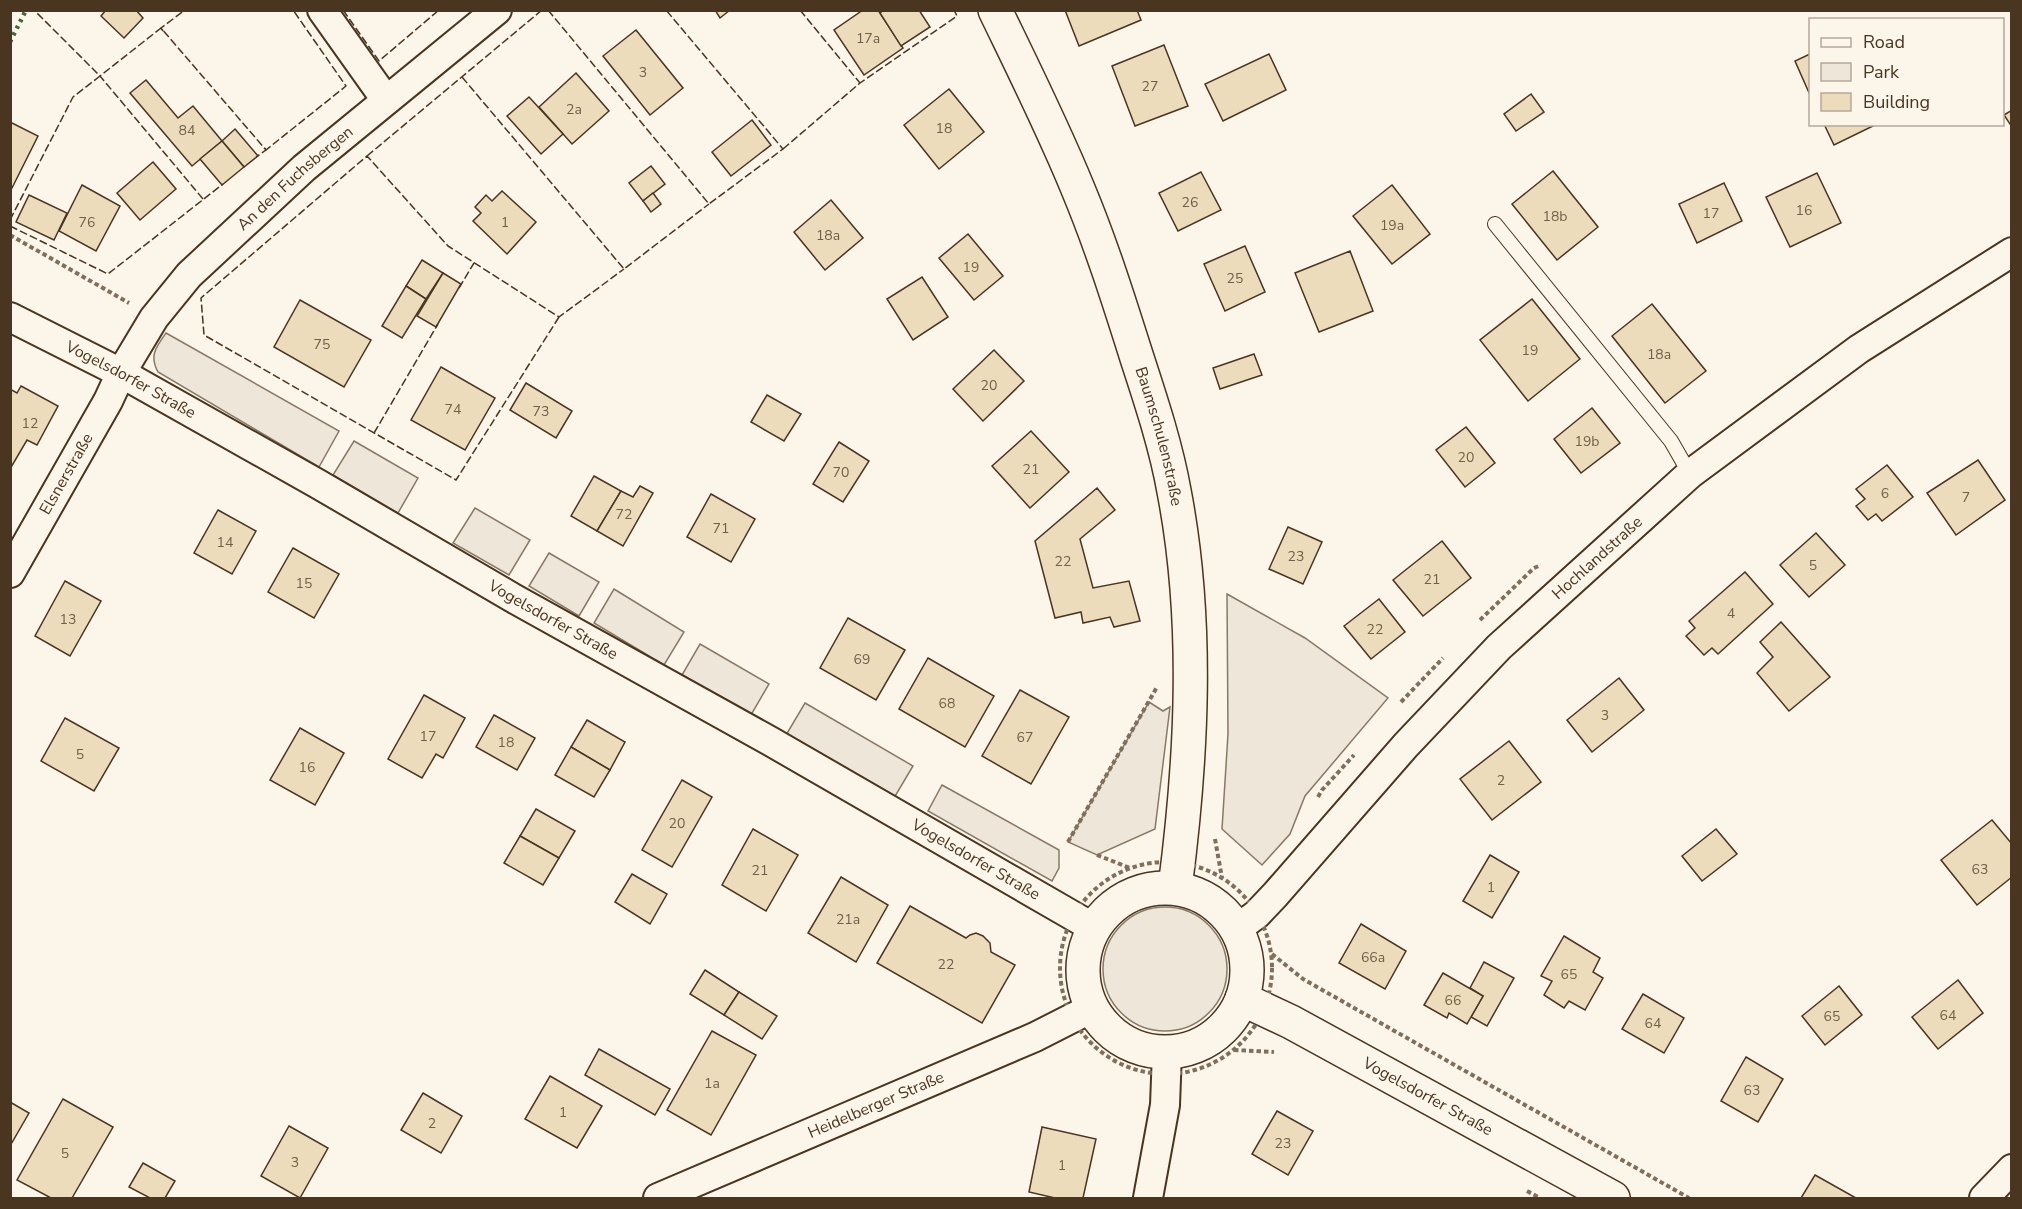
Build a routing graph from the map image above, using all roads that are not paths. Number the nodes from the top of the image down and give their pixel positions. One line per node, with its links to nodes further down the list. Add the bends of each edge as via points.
1 (322, 10): 4 (street)
2 (497, 10): 4 (street, An den Fuchsbergen)
3 (995, 10): 11 (street, Baumschulenstraße, via 1083,201 1114,285 1174,490 1191,696)
4 (386, 100): 8 (street, An den Fuchsbergen, via 316,158 189,275 154,318)
5 (1495, 224): 9 (lane, via 1671,441)
6 (2012, 252): 9 (street, Hochlandstraße, via 1859,349)
7 (10, 317): 8 (street, Vogelsdorfer Straße)
8 (121, 373): 10 (street, Elsnerstraße); 12 (street, Vogelsdorfer Straße)
9 (1690, 474): 13 (street, Hochlandstraße, via 1499,647)
10 (10, 573)
11 (1177, 875): 12 (street); 13 (street, via 1200,895)
12 (1084, 922): 15 (street)
13 (1247, 922): 14 (street, via 1247,976)
14 (1253, 1004): 16 (street, via 1212,1037); 20 (street, Vogelsdorfer Straße)
15 (1083, 1013): 16 (street); 18 (street, Heidelberger Straße)
16 (1167, 1063): 19 (street, via 1165,1105)
17 (2012, 1169): 21 (street)
18 (658, 1198)
19 (1148, 1198)
20 (1613, 1198)
21 (1984, 1198)

